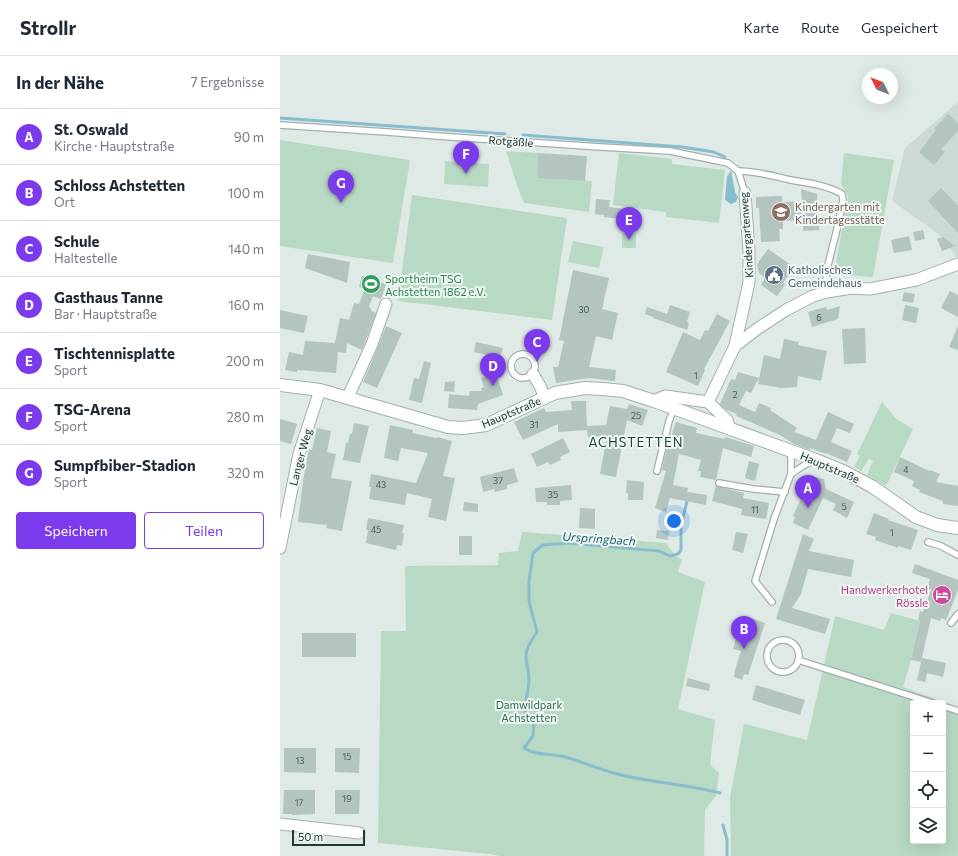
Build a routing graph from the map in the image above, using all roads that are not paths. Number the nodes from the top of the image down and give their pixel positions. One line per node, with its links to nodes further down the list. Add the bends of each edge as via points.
1 (280, 125): 2 (lane, Rotgäßle, via 670,151 728,162)
2 (738, 170): 3 (lane, Kindergartenweg); 5 (lane, via 750,170 813,184 842,194 838,225 826,273)
3 (745, 193): 7 (street, Kindergartenweg, via 749,282)
4 (958, 264): 5 (street, Kindergartenweg, via 916,280 870,290 851,288)
5 (827, 292): 7 (street, Kindergartenweg, via 786,310)
6 (386, 304): 11 (street, via 372,344)
7 (734, 346): 14 (street, Kindergartenweg)
8 (533, 374): 8 (lane, via 535,367 532,358 526,354 513,359 513,374 519,378); 12 (street)
9 (280, 385): 10 (street, Hauptstraße)
10 (320, 390): 11 (street, Hauptstraße); 23 (street, Langer Weg, via 298,454)
11 (348, 397): 12 (street, Hauptstraße, via 448,427 463,428 486,425)
12 (545, 398): 13 (street, Hauptstraße, via 572,390 603,389 623,391)
13 (654, 401): 14 (street, via 665,396); 15 (street, Hauptstraße)
14 (708, 402): 16 (street, via 728,420)
15 (674, 408): 16 (street, Hauptstraße); 19 (lane)
16 (730, 429): 17 (street, Hauptstraße)
17 (789, 450): 18 (street, Hauptstraße); 20 (lane)
18 (816, 460): 20 (lane); 24 (street, Hauptstraße, via 873,487 916,517 938,525)
19 (657, 471)
20 (791, 474): 22 (lane)
21 (720, 483): 22 (lane)
22 (785, 492): 28 (lane, via 755,581)
23 (283, 517): 26 (street, Langer Weg)
24 (958, 528)
25 (928, 542): 27 (lane)
26 (280, 548)
27 (958, 555)
28 (772, 602)
29 (958, 614): 30 (lane)
30 (951, 623)
31 (798, 660): 31 (lane, via 792,669 781,672 769,664 767,653 777,641 788,640 798,650); 32 (lane)
32 (924, 700)
33 (946, 707): 34 (lane)
34 (958, 711)
35 (280, 824): 36 (street)
36 (359, 833)

